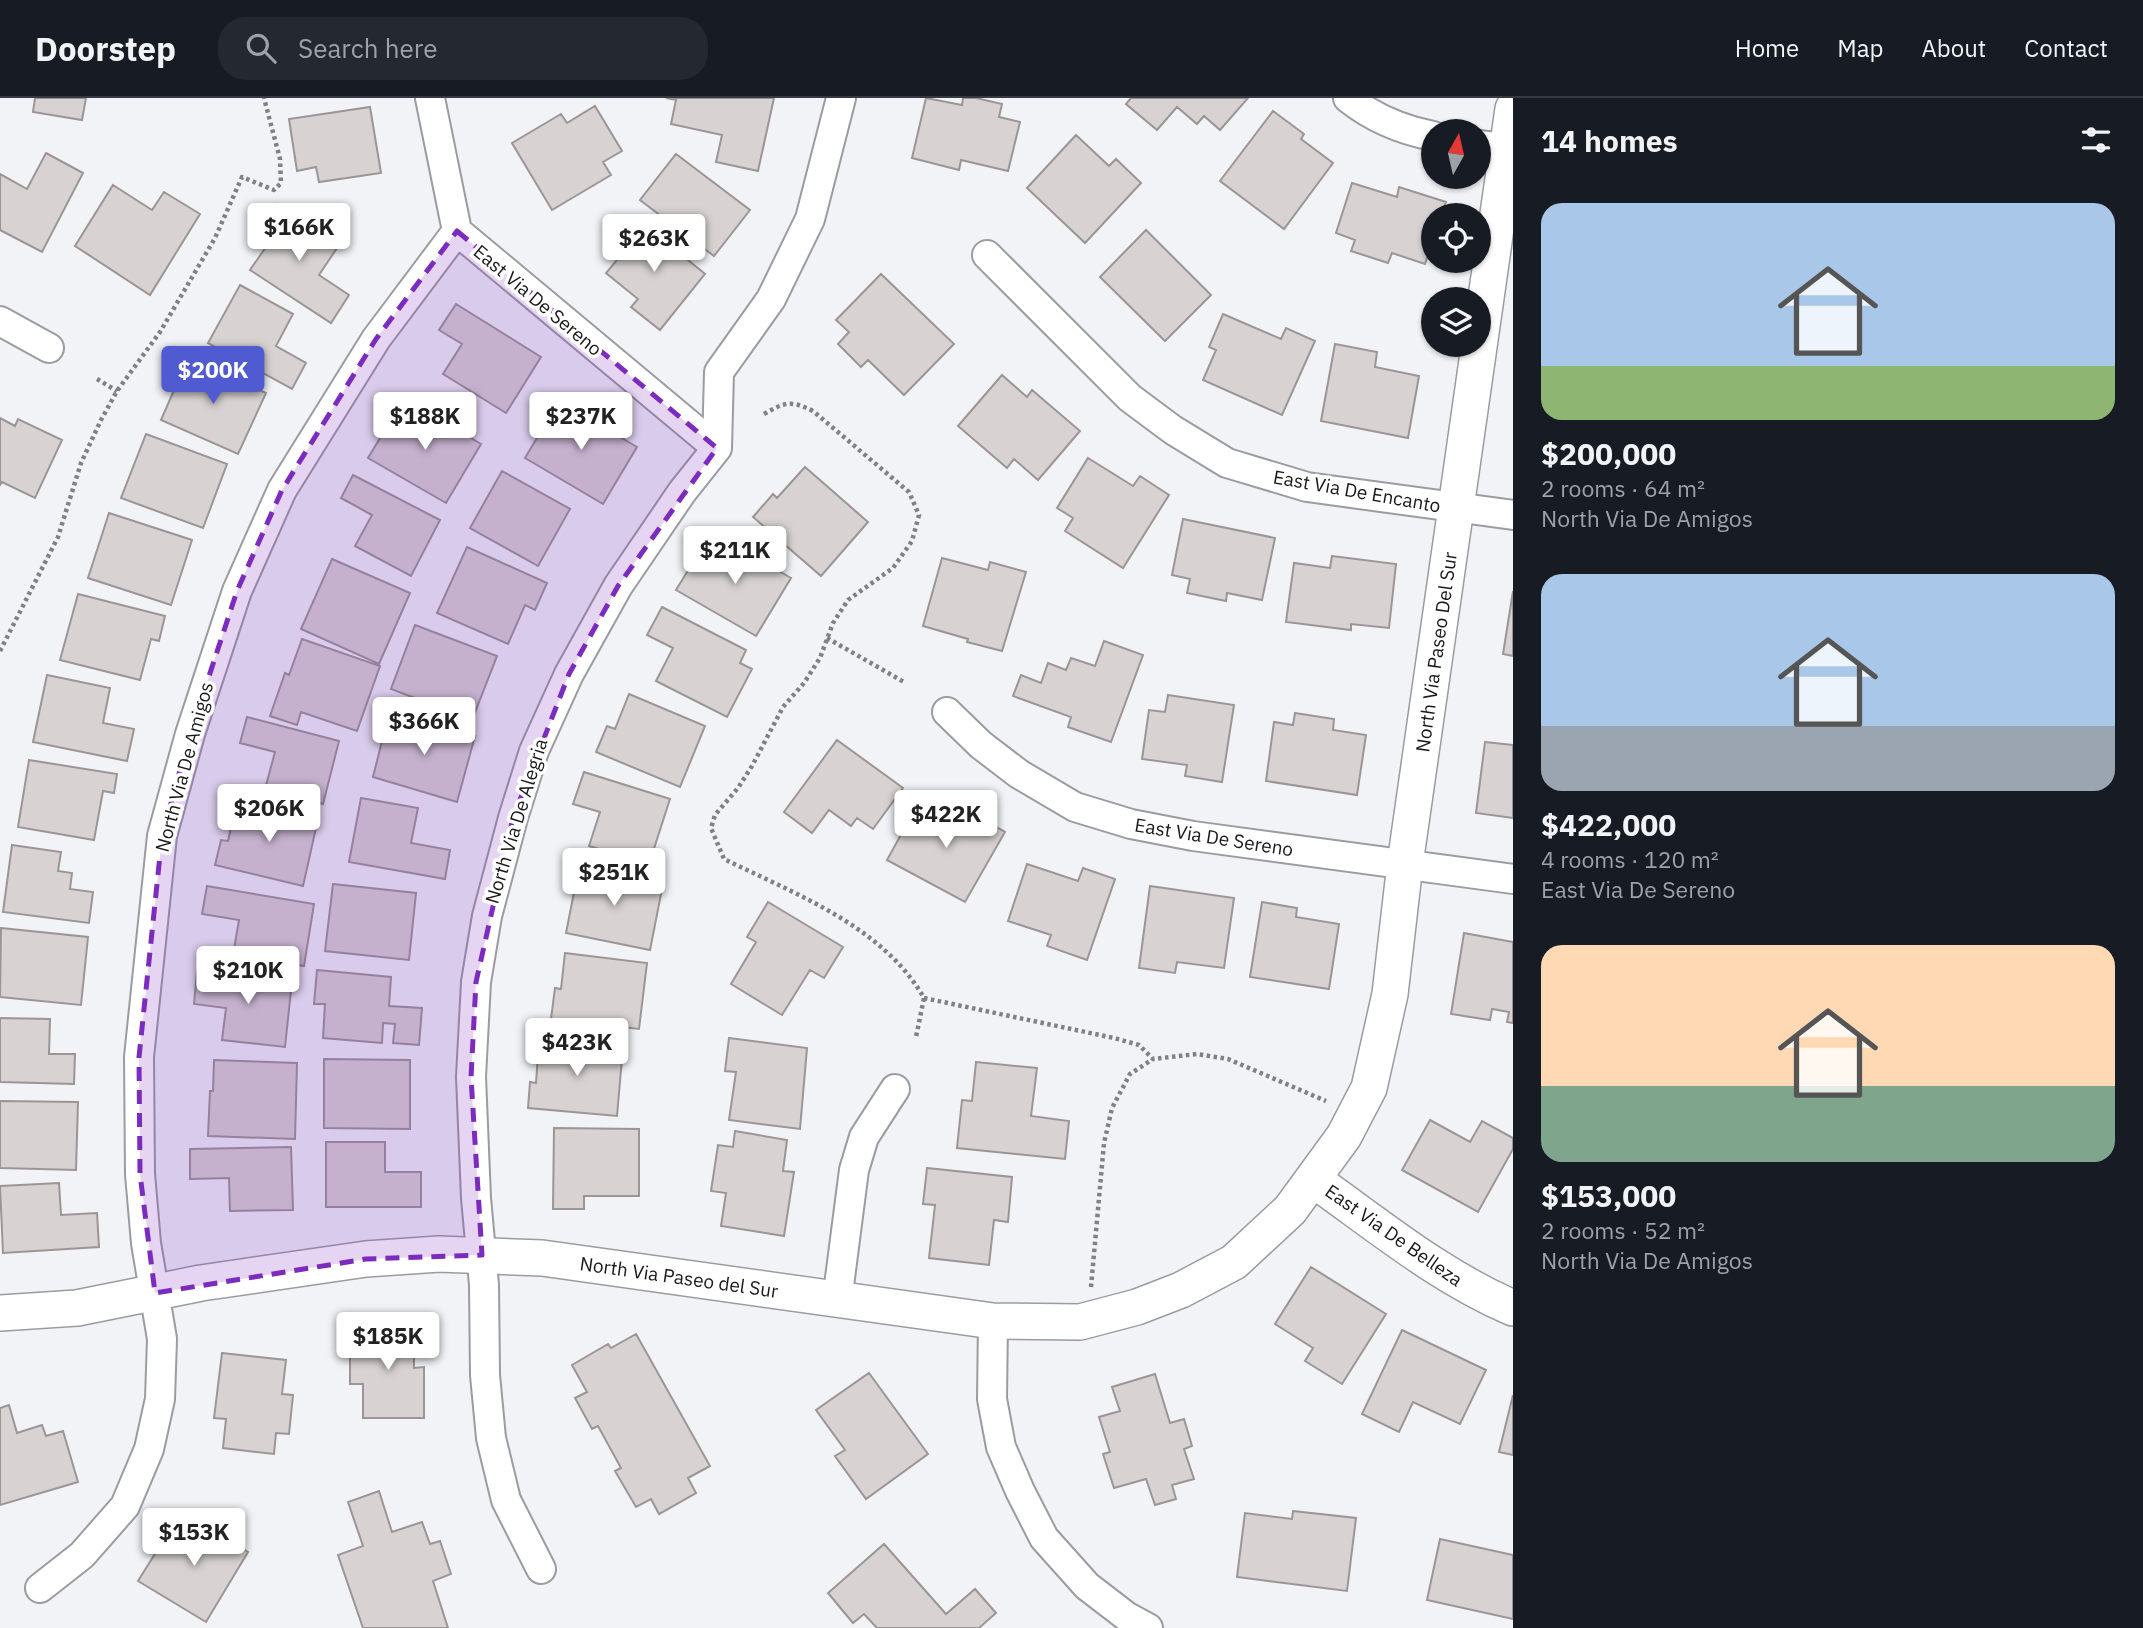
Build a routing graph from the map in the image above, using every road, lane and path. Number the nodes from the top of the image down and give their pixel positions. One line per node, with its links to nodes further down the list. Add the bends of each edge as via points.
1 (264, 98): 13 (path, via 280,159 281,183 274,190 242,177 215,238 160,332)
2 (430, 98): 8 (street)
3 (841, 98): 15 (street, via 810,219 771,299 719,372)
4 (1348, 98): 6 (street, via 1362,109)
5 (1513, 109): 7 (street, North Via Paseo Del Sur)
6 (1421, 134)
7 (1500, 147): 16 (street, North Via Paseo Del Sur)
8 (457, 232): 15 (street, East Via De Sereno); 32 (street, North Via De Amigos, via 376,339 282,490 237,591 190,734 162,836 139,1057 140,1174)
9 (987, 255): 16 (street, East Via De Encanto, via 1130,398 1227,463 1307,487)
10 (0, 321): 11 (street)
11 (49, 348)
12 (97, 379): 13 (path)
13 (117, 391): 19 (path, via 81,463 58,537)
14 (764, 414): 18 (path, via 783,403 813,411 909,492 919,515 912,541 893,568 848,600)
15 (717, 448): 30 (street, North Via De Alegria, via 618,586 569,674 534,751 513,818 487,916 476,982 471,1077)
16 (1457, 508): 17 (street, East Via De Encanto); 22 (street, North Via Paseo Del Sur)
17 (1513, 515)
18 (827, 638): 20 (path); 24 (path, via 820,658 783,707 752,766 715,815 714,840 724,859 855,925 912,976)
19 (0, 651)
20 (904, 682)
21 (947, 712): 22 (street, East Via De Sereno, via 1019,774 1075,807 1194,836)
22 (1405, 864): 23 (street, East Via De Sereno); 29 (street, North Via Paseo Del Sur, via 1390,994 1369,1088)
23 (1513, 879)
24 (924, 998): 25 (path); 26 (path, via 1114,1038 1139,1045)
25 (916, 1037)
26 (1153, 1059): 28 (path, via 1197,1054 1228,1059); 31 (path, via 1130,1074 1112,1108 1104,1143)
27 (895, 1089): 33 (street, via 864,1136 854,1170)
28 (1328, 1102)
29 (1314, 1180): 34 (street, East Via De Belleza, via 1428,1263); 36 (street, North Via Paseo del Sur, via 1290,1210 1234,1262 1181,1290 1080,1322)
30 (482, 1255): 32 (street, North Via Paseo del Sur, via 366,1259); 33 (street, North Via Paseo del Sur, via 542,1258); 37 (street, North Via De Alegria, via 491,1438 506,1500)
31 (1091, 1287)
32 (155, 1293): 35 (street, North Via Paseo del Sur, via 77,1308); 38 (street, North Via De Amigos, via 162,1339 160,1399 149,1449 125,1506 82,1555)
33 (837, 1301): 36 (street, North Via Paseo del Sur)
34 (1513, 1308)
35 (0, 1313)
36 (993, 1321): 39 (street, via 992,1399 1001,1447 1020,1491 1044,1538 1087,1586)
37 (541, 1569)
38 (40, 1588)
39 (1148, 1628)

